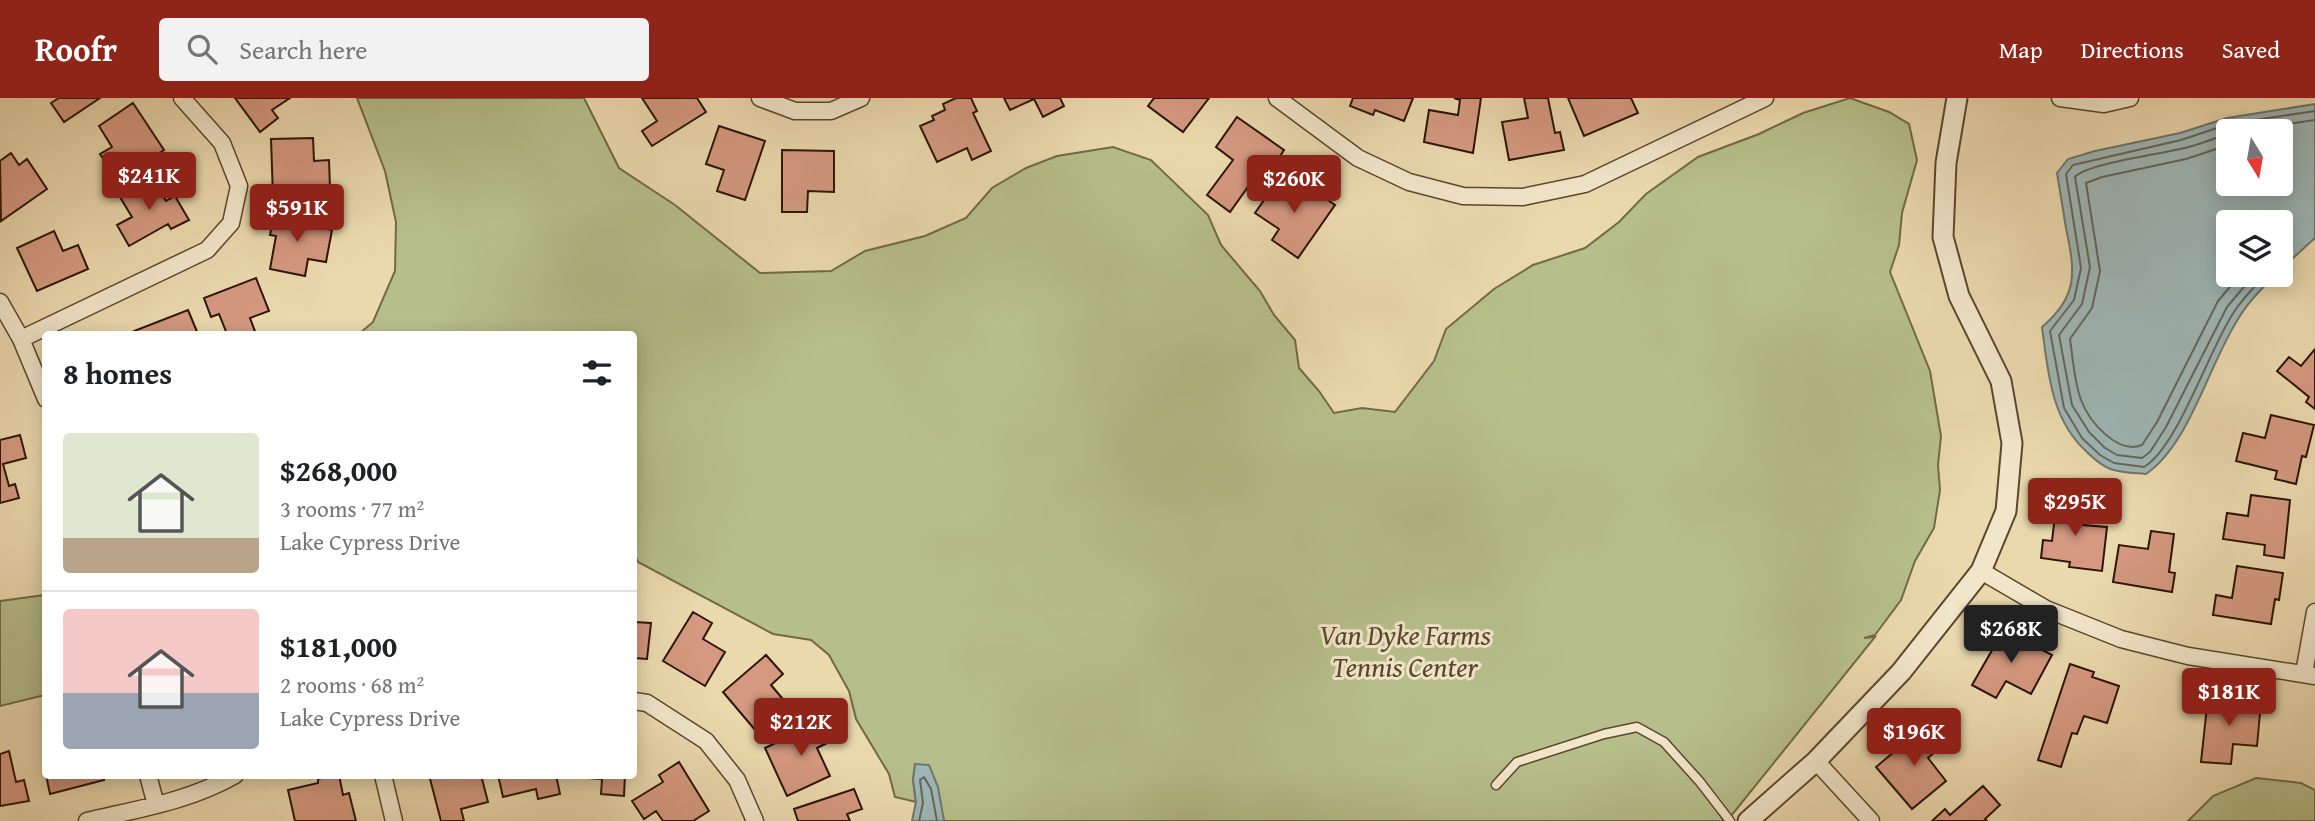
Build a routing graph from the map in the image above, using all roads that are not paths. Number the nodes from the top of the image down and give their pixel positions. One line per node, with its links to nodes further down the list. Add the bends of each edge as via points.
1 (182, 98): 10 (street, via 227,154 239,186 231,223 207,250)
2 (760, 98): 3 (street, via 795,111 831,111)
3 (861, 98)
4 (1277, 98): 5 (street, via 1358,158 1409,182 1463,195 1523,197 1585,184)
5 (1765, 98)
6 (1957, 98): 12 (street, via 1946,163 1943,237 1959,296 2001,381 2012,443 2006,511)
7 (2060, 98): 8 (street, via 2104,104)
8 (2130, 98)
9 (0, 302): 10 (street)
10 (22, 338): 11 (street)
11 (42, 389)
12 (1981, 571): 14 (street, via 2046,608 2121,639 2188,656); 16 (street, via 1901,672)
13 (2315, 612): 14 (street)
14 (2310, 674)
15 (637, 702): 24 (street, via 706,741 737,780)
16 (1816, 761): 26 (street); 27 (street)
17 (149, 779): 21 (street)
18 (228, 779): 21 (street)
19 (384, 779): 23 (street)
20 (1496, 785): 25 (lane, via 1517,762 1637,727 1664,742)
21 (156, 805): 22 (street)
22 (88, 821)
23 (394, 821)
24 (755, 821)
25 (1730, 821)
26 (1748, 821)
27 (1871, 821)

